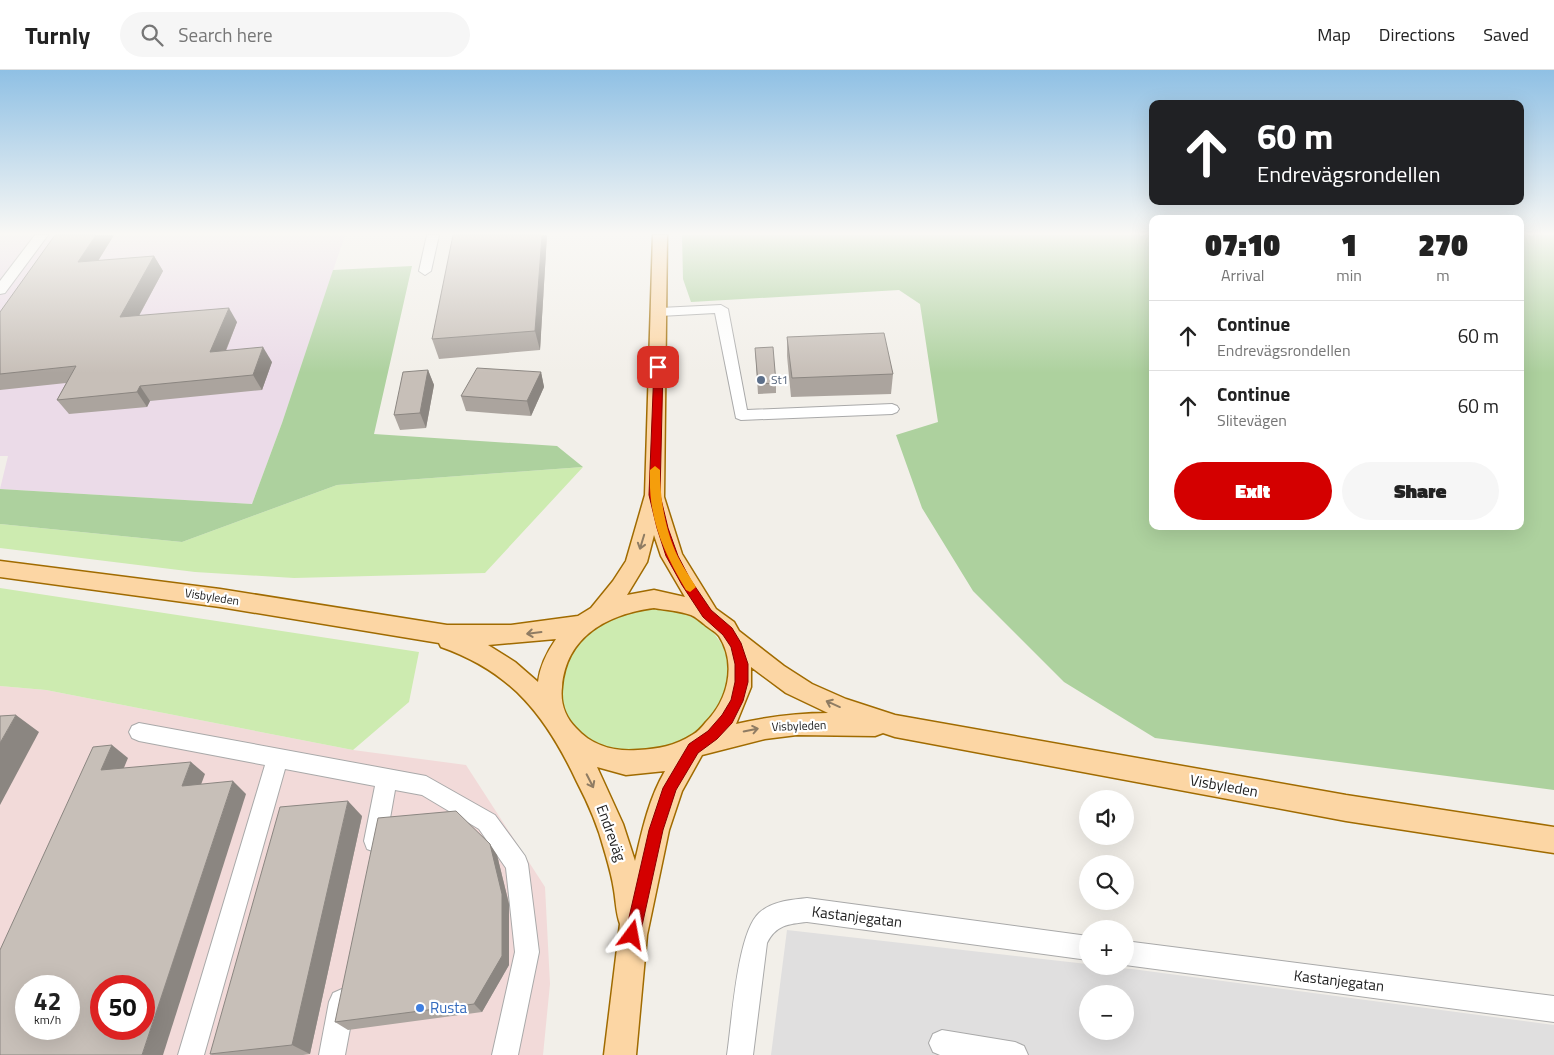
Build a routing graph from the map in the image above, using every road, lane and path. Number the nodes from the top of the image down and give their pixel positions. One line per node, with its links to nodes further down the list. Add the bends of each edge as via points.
1 (660, 281): 2 (main road)
2 (660, 312): 3 (street, via 722,309 741,415); 4 (main road)
3 (892, 409)
4 (654, 495): 6 (main road, via 672,556); 7 (main road, one-way to 7, via 636,562 621,587)
5 (0, 569): 8 (main road, Visbyleden, via 327,614)
6 (707, 614): 7 (main road, via 682,603 654,599 625,603); 9 (main road)
7 (590, 620): 8 (main road, Visbyleden, one-way to 8, via 504,636); 10 (main road, via 563,646 554,662 549,688)
8 (422, 632): 10 (main road, Visbyleden, via 466,646 497,661 520,678)
9 (732, 638): 11 (main road, Visbyleden, one-way to 9, via 840,708 805,692 775,673); 14 (main road, via 741,664 740,691 727,719)
10 (553, 714): 13 (main road)
11 (896, 726): 14 (main road, Visbyleden, one-way to 11, via 766,728 797,724); 17 (main road, Visbyleden, via 1346,808)
12 (140, 732): 15 (street)
13 (568, 738): 14 (main road, via 594,755 626,763 661,761); 19 (main road, Endreväg, one-way to 19, via 616,838 629,885)
14 (699, 745): 19 (main road, Endreväg, via 670,788 656,830)
15 (278, 758): 16 (street); 25 (street)
16 (387, 778): 18 (street); 27 (street, via 426,786 487,822 517,864 527,952)
17 (1554, 840)
18 (370, 864)
19 (632, 935): 28 (main road, Endreväg)
20 (1079, 947): 29 (street, Kastanjegatan, via 807,910 784,912 769,918 761,926 754,942)
21 (1134, 954): 23 (street, Kastanjegatan)
22 (347, 979): 26 (street)
23 (1554, 1008)
24 (942, 1043): 30 (street)
25 (191, 1055)
26 (332, 1055)
27 (505, 1055)
28 (620, 1055)
29 (740, 1055)
30 (1015, 1055)

